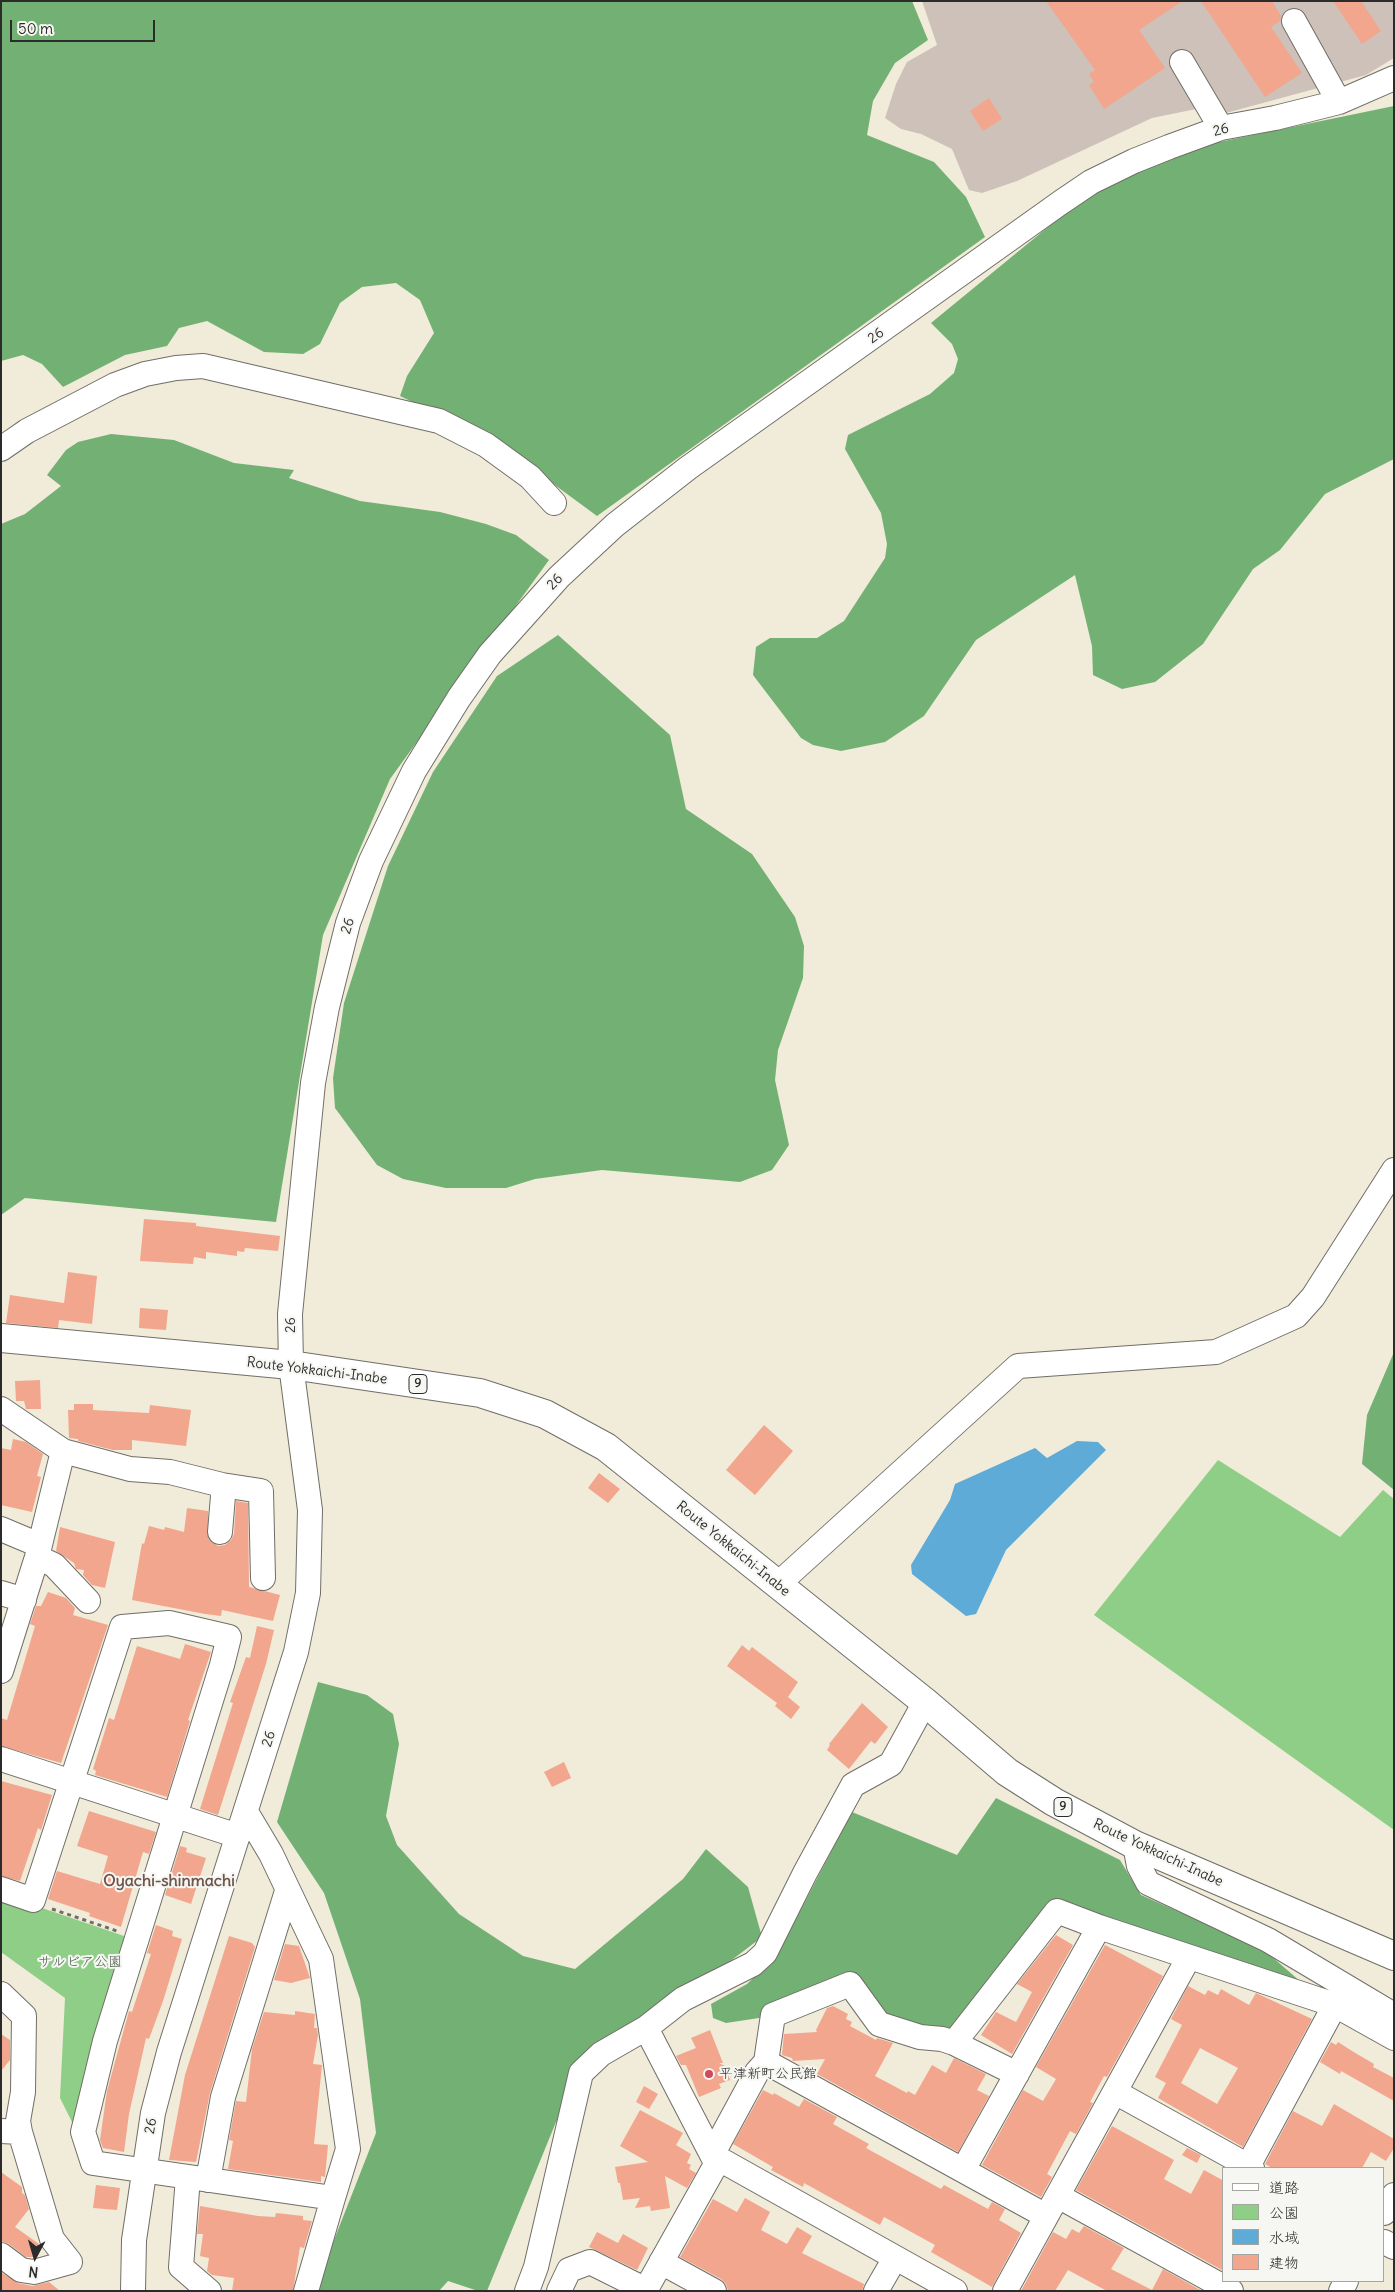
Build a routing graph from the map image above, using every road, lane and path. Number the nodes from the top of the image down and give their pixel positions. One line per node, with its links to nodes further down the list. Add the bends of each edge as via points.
1 (1294, 21): 4 (street)
2 (1182, 62): 5 (street)
3 (1394, 78): 4 (street, 26)
4 (1339, 102): 5 (street, 26)
5 (1221, 128): 10 (street, 26, via 1134,161 1091,182 688,468 615,525 559,577 490,654 458,698 414,771 371,861 348,923 326,1006 313,1083 290,1314)
6 (1, 449): 7 (street, via 27,431 115,385 145,374 203,366 439,421 486,445 523,472)
7 (554, 503)
8 (1394, 1170): 18 (street, via 1313,1297 1296,1316 1216,1352 1018,1366)
9 (1, 1338): 10 (main road, Route Yokkaichi-Inabe / 9)
10 (291, 1366): 18 (main road, Route Yokkaichi-Inabe / 9, via 480,1393 545,1414 606,1447); 26 (street, 26, via 310,1510 308,1593 296,1652)
11 (1, 1409): 12 (street)
12 (63, 1452): 13 (street, via 130,1469 170,1472); 16 (street)
13 (222, 1485): 15 (street); 17 (street, via 261,1491)
14 (1, 1529): 16 (street)
15 (220, 1532)
16 (38, 1551): 20 (street); 21 (street)
17 (263, 1578)
18 (777, 1585): 23 (main road, Route Yokkaichi-Inabe / 9)
19 (1, 1593): 20 (street)
20 (24, 1600): 22 (street)
21 (88, 1601)
22 (1, 1671)
23 (925, 1702): 29 (main road, Route Yokkaichi-Inabe / 9, via 1007,1772); 40 (street, via 891,1764 853,1785 765,1952 753,1964 683,1999)
24 (1, 1759): 25 (street)
25 (71, 1782): 27 (street); 27 (street, via 122,1627 169,1623 229,1637); 32 (street)
26 (246, 1812): 28 (street, 26); 31 (street)
27 (176, 1816): 28 (street); 34 (street)
28 (238, 1836): 49 (street, 26, via 169,2052 153,2113)
29 (1135, 1846): 35 (main road, Route Yokkaichi-Inabe / 9); 39 (street, via 1139,1866 1148,1882 1268,1940)
30 (1, 1890): 32 (street)
31 (288, 1891): 51 (street); 54 (street, via 321,1959 348,2148)
32 (34, 1900): 34 (path, via 42,1906)
33 (1099, 1927): 36 (street); 42 (street, via 1057,1910); 44 (street)
34 (137, 1937): 49 (street, via 104,2041 83,2132 93,2163)
35 (1394, 1956)
36 (1189, 1957): 38 (street); 45 (street)
37 (1, 1994): 46 (street, via 24,2016 23,2092 18,2121)
38 (1336, 2005): 41 (street); 48 (street)
39 (1394, 2015)
40 (646, 2028): 47 (street); 64 (street, via 601,2054 581,2073 536,2266)
41 (1394, 2038)
42 (954, 2043): 43 (street, via 920,2037 879,2024 850,1984 773,2015); 44 (street)
43 (766, 2062): 47 (street, via 757,2072); 50 (street)
44 (1017, 2074): 50 (street)
45 (1115, 2092): 48 (street); 53 (street)
46 (7, 2130): 57 (street, via 52,2239 70,2262 34,2272 21,2270)
47 (715, 2157): 58 (street); 59 (street)
48 (1250, 2167)
49 (144, 2170): 51 (street); 61 (street, 26, via 134,2240)
50 (964, 2170): 56 (street)
51 (198, 2179): 54 (street); 62 (street, via 181,2267)
52 (1394, 2195): 55 (street)
53 (1058, 2196): 56 (street); 70 (street)
54 (333, 2198): 63 (street)
55 (1385, 2211)
56 (1046, 2216): 69 (street)
57 (1, 2255)
58 (895, 2258): 67 (street); 68 (street)
59 (661, 2262): 60 (street); 66 (street)
60 (645, 2290): 65 (street, via 590,2262 569,2270)
61 (134, 2291)
62 (209, 2291)
63 (306, 2291)
64 (527, 2291)
65 (559, 2291)
66 (714, 2291)
67 (876, 2291)
68 (955, 2291)
69 (1005, 2291)
70 (1231, 2291)

